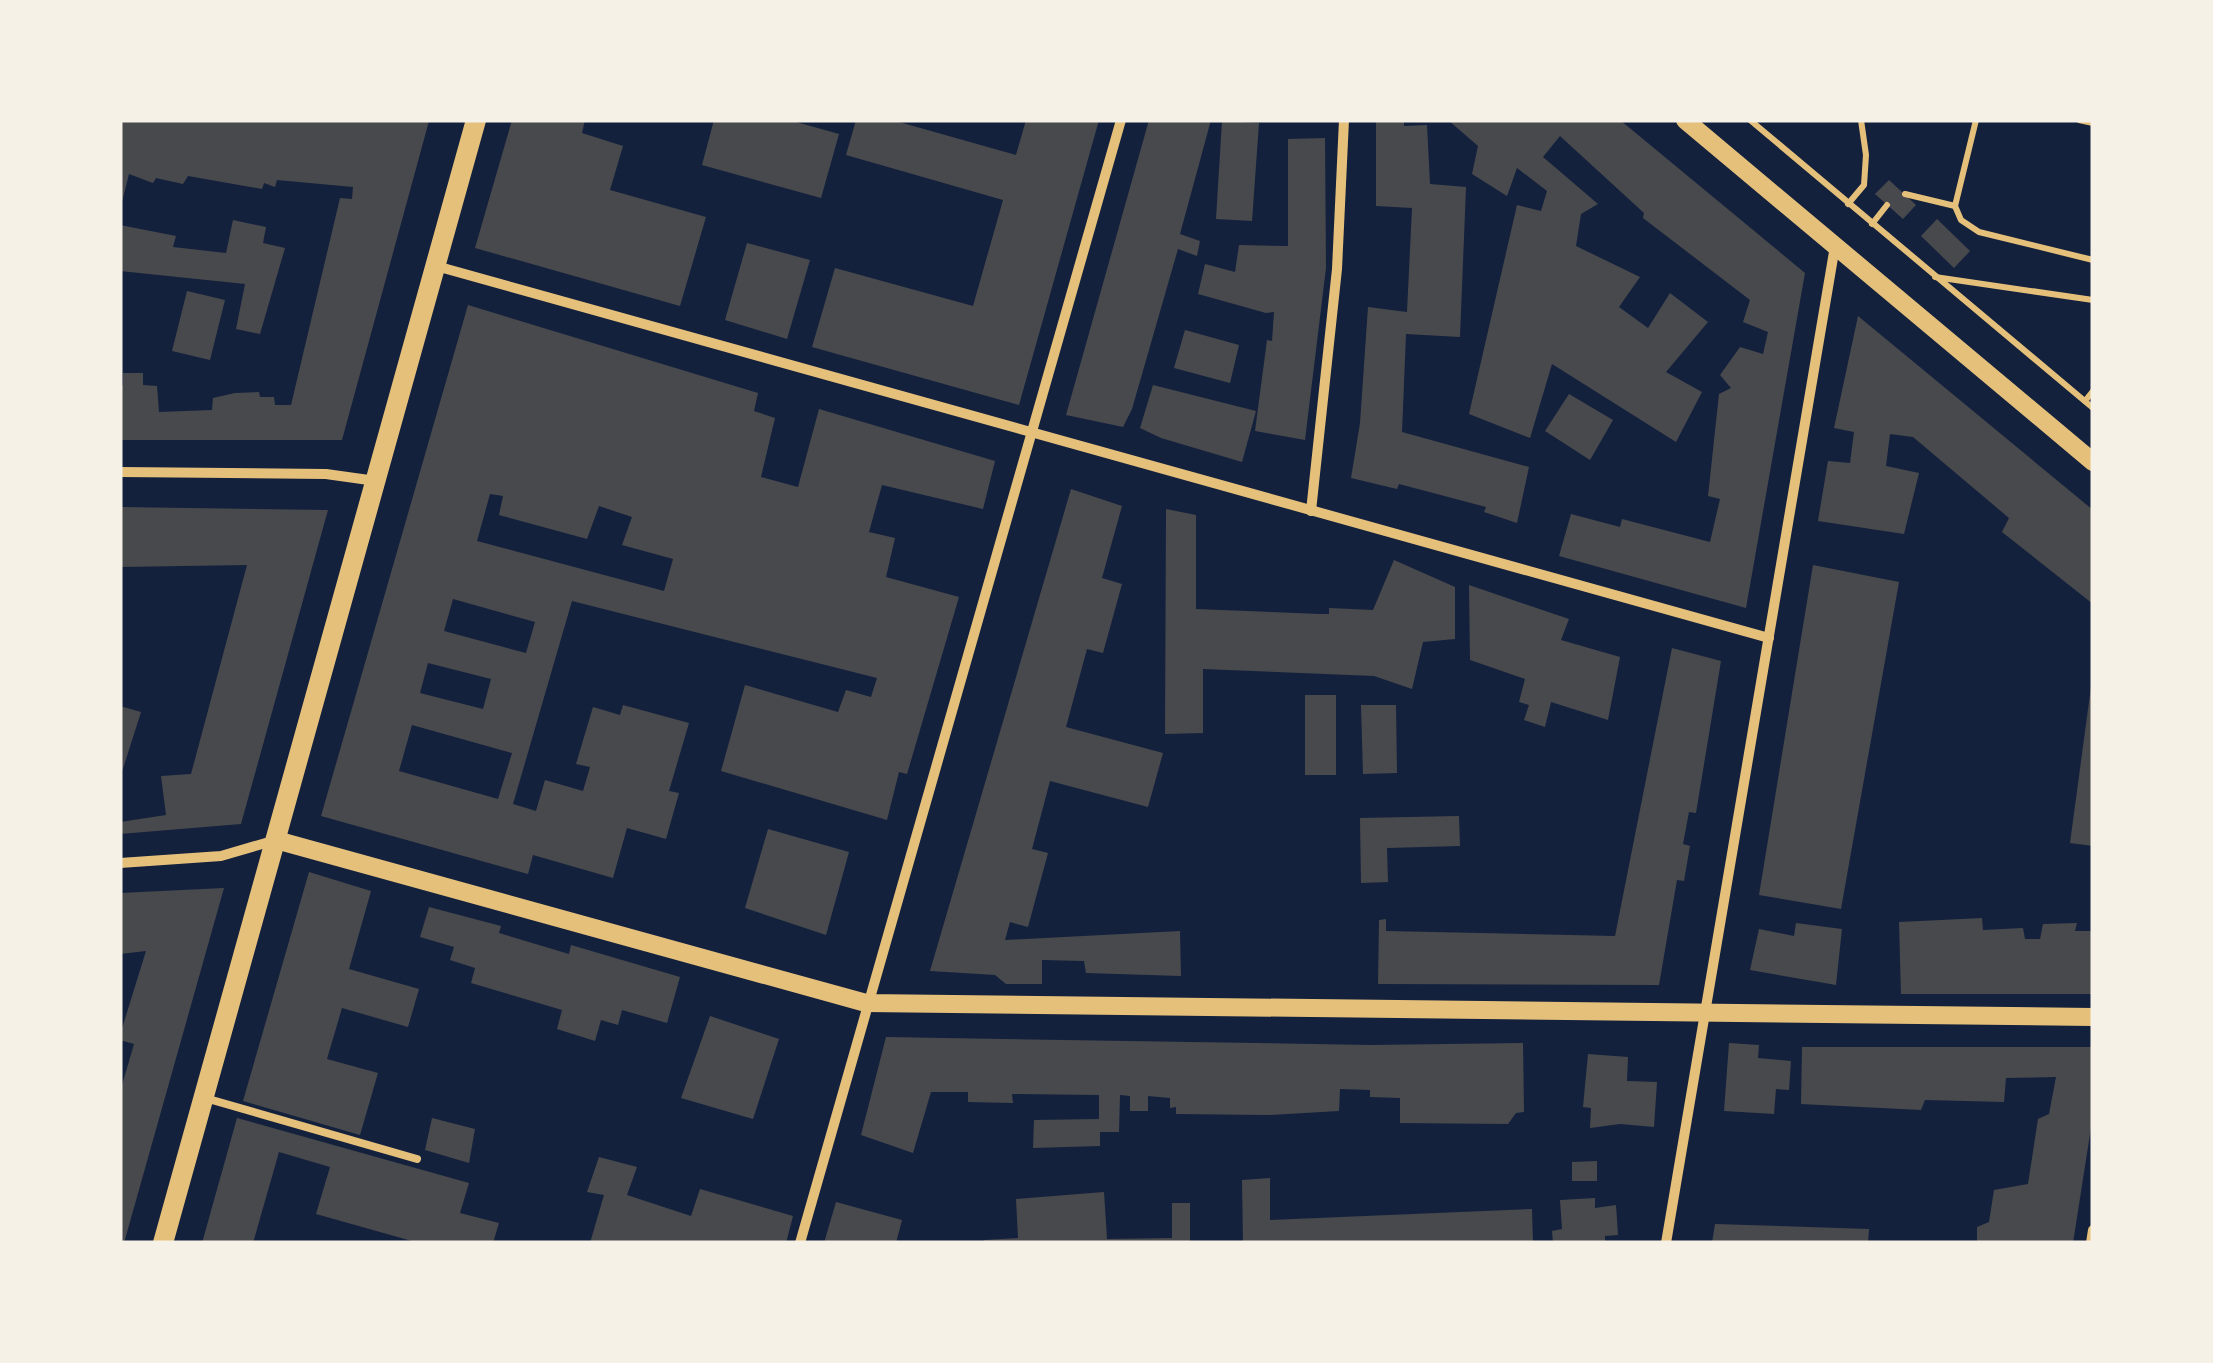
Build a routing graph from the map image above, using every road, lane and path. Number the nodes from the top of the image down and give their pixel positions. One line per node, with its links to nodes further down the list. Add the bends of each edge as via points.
1 (476, 120): 17 (main road)
2 (1121, 120): 23 (street)
3 (1344, 120): 27 (street, via 1337,269)
4 (1685, 120): 15 (street)
5 (1750, 120): 11 (path)
6 (1861, 120): 11 (path, via 1864,185)
7 (1976, 120): 13 (path)
8 (2079, 120): 9 (path)
9 (2093, 123)
10 (1905, 194): 13 (path)
11 (1848, 204): 14 (path)
12 (1887, 205): 14 (path)
13 (1955, 206): 16 (path, via 1961,220 1979,232)
14 (1872, 224): 18 (path)
15 (1835, 246): 24 (street); 28 (street)
16 (2093, 260)
17 (436, 266): 23 (street); 26 (main road)
18 (1934, 277): 19 (path); 21 (path)
19 (2093, 300)
20 (2093, 391): 21 (path)
21 (2085, 401): 22 (path)
22 (2093, 408)
23 (1030, 432): 27 (street); 31 (street)
24 (2093, 462)
25 (120, 472): 26 (street)
26 (376, 480): 29 (main road)
27 (1311, 511): 28 (street)
28 (1769, 638): 32 (street)
29 (276, 840): 30 (street, via 220,856); 31 (street); 34 (main road)
30 (120, 863)
31 (866, 1003): 32 (street); 38 (street)
32 (1705, 1012): 33 (street); 39 (street)
33 (2093, 1017)
34 (204, 1097): 35 (lane); 37 (main road)
35 (417, 1159)
36 (2093, 1230): 40 (street)
37 (163, 1243)
38 (800, 1243)
39 (1666, 1243)
40 (2091, 1243)

